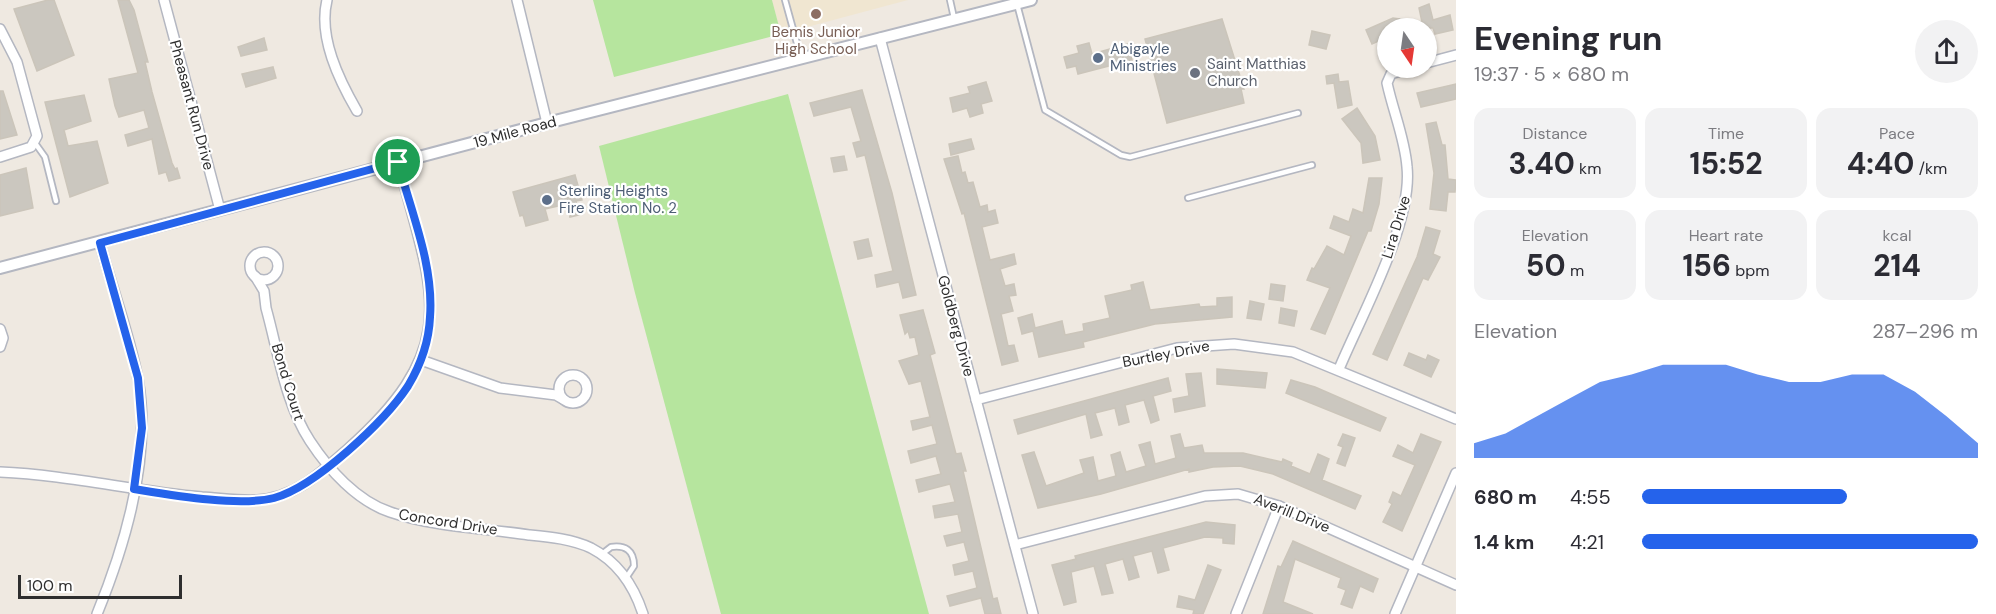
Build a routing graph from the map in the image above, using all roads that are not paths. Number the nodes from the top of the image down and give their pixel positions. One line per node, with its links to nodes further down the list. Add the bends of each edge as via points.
1 (164, 0): 24 (street, Pheasant Run Drive)
2 (327, 0): 15 (street, via 329,44)
3 (517, 0): 17 (street)
4 (785, 0): 12 (lane)
5 (950, 0): 8 (lane)
6 (1031, 0): 7 (street, 19 Mile Road)
7 (1017, 4): 8 (street, 19 Mile Road); 16 (lane, via 1046,110 1121,155 1130,157)
8 (954, 19): 10 (street, 19 Mile Road)
9 (0, 29): 18 (street, via 17,62 36,130)
10 (880, 38): 12 (street, 19 Mile Road); 37 (street, Goldberg Drive)
11 (1456, 55): 13 (street)
12 (801, 58): 17 (street, 19 Mile Road)
13 (1437, 60)
14 (1388, 78): 33 (street, Lira Drive, via 1407,165 1407,199 1396,237)
15 (357, 111)
16 (1298, 113)
17 (547, 123): 20 (street, 19 Mile Road)
18 (35, 143): 19 (street); 23 (lane, via 45,157)
19 (0, 157)
20 (398, 162): 24 (street, 19 Mile Road); 32 (street, via 429,284 429,329)
21 (1312, 165): 22 (lane)
22 (1188, 198)
23 (56, 201)
24 (220, 210): 25 (street, 19 Mile Road)
25 (100, 243): 26 (street, 19 Mile Road); 42 (street, via 138,378 142,428)
26 (0, 268)
27 (255, 276): 28 (street); 28 (street, via 250,269 251,260 263,252 277,261); 29 (street, Bond Court)
28 (272, 277): 29 (street)
29 (264, 291): 39 (street, Bond Court, via 294,406 311,442)
30 (0, 329): 31 (street)
31 (0, 347)
32 (421, 360): 35 (street, via 500,388); 39 (street, via 391,408)
33 (1339, 369): 37 (street, Burtley Drive, via 1293,352 1206,344 1144,356); 38 (street, Burtley Drive)
34 (561, 382): 35 (street); 36 (street, via 559,392); 36 (street, via 572,375 581,378 586,386 580,401 571,403)
35 (548, 394): 36 (street)
36 (563, 399)
37 (976, 400): 44 (street, Goldberg Drive)
38 (1456, 419)
39 (330, 466): 42 (street, via 287,494 264,499); 45 (street, Concord Drive, via 353,491 389,512 576,543)
40 (0, 472): 42 (street, via 58,476)
41 (1456, 473): 46 (street)
42 (134, 489): 49 (street, via 116,566)
43 (1279, 506): 44 (street, Averill Drive, via 1238,494 1205,496); 46 (street, Averill Drive); 52 (street)
44 (1015, 545): 51 (street, Goldberg Drive)
45 (601, 554): 47 (street); 47 (lane, via 610,547 628,549 634,566)
46 (1416, 566): 48 (street, Averill Drive); 53 (street)
47 (626, 578): 50 (street)
48 (1456, 585)
49 (97, 614)
50 (643, 614)
51 (1033, 614)
52 (1236, 614)
53 (1395, 614)

